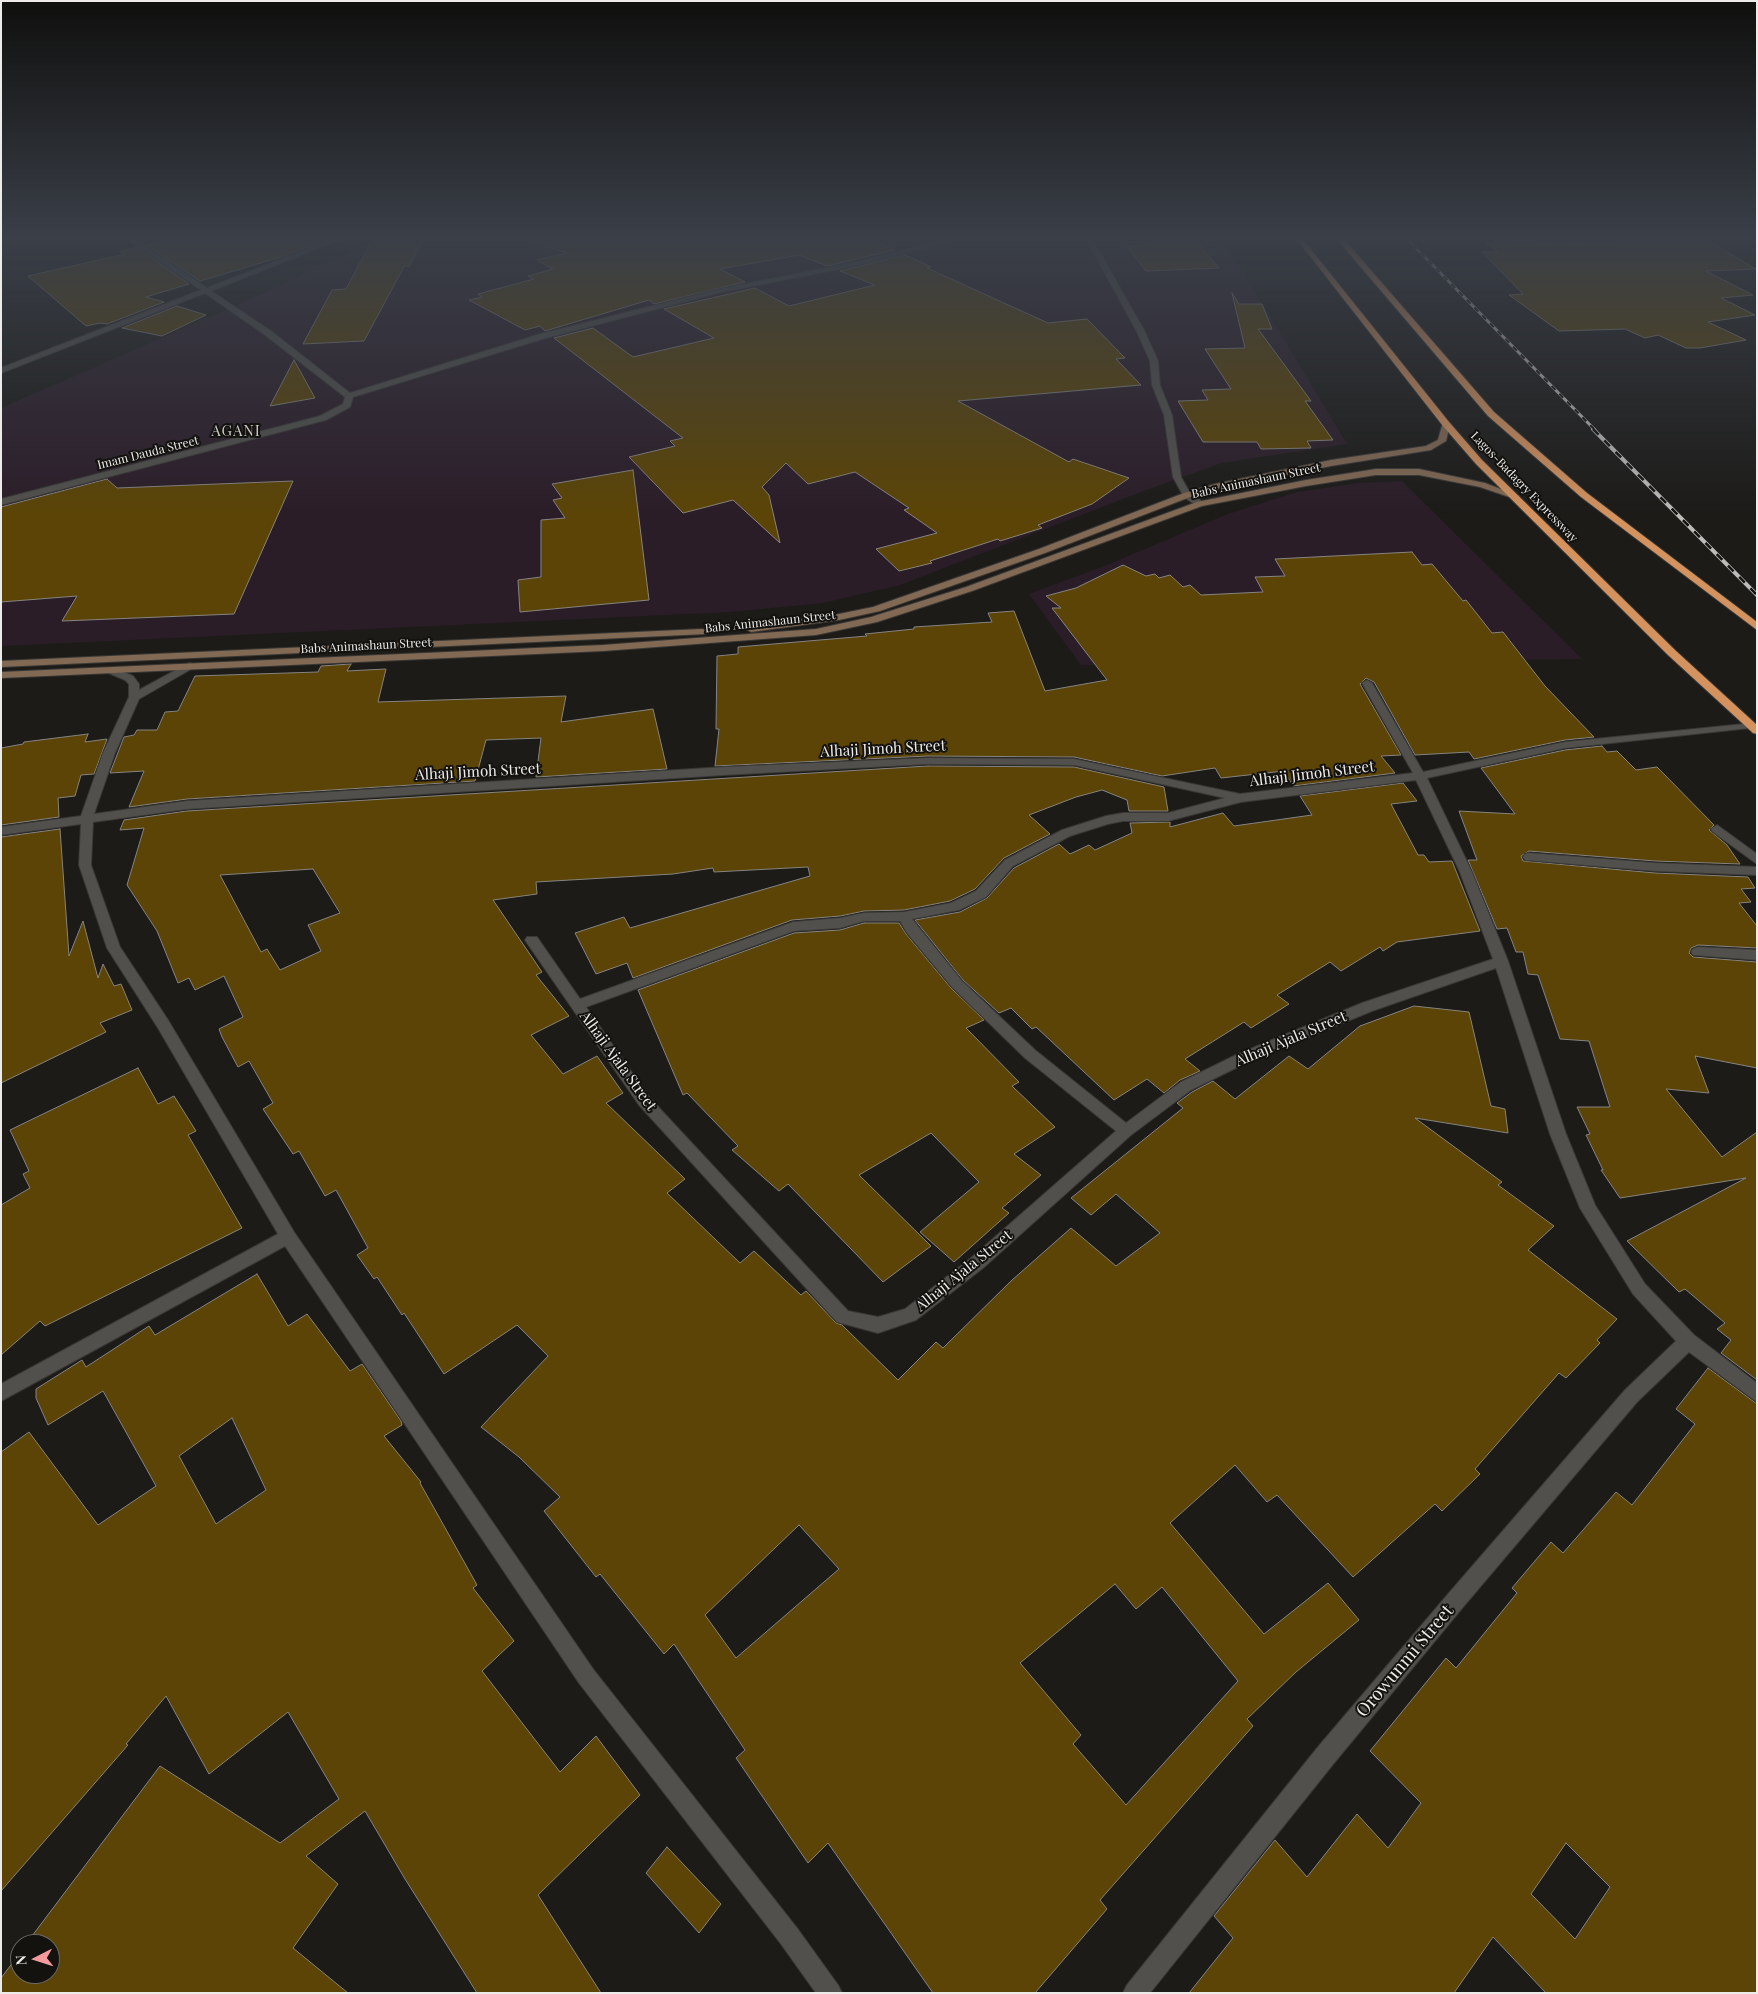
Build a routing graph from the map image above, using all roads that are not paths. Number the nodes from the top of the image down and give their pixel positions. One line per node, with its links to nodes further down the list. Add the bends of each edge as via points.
1 (107, 330): 7 (street)
2 (264, 330): 8 (street)
3 (564, 330): 8 (street)
4 (1140, 330): 10 (street, via 1154,361 1156,385 1168,415 1177,477)
5 (1372, 330): 9 (highway, Lagos-Badagry Expressway)
6 (1418, 330): 14 (highway, Lagos-Badagry Expressway, via 1491,414 1584,495)
7 (1, 371)
8 (349, 396): 12 (street, Imam Dauda Street, via 347,406 323,418)
9 (1446, 424): 10 (main road, Babs Animashaun Street, via 1442,441 1428,448 1331,463); 11 (highway, Lagos-Badagry Expressway)
10 (1187, 495): 13 (street); 15 (main road, Babs Animashaun Street, via 986,572 876,609 740,630)
11 (1515, 496): 13 (main road, Babs Animashaun Street, via 1443,476 1393,471 1306,483); 23 (highway, Lagos-Badagry Expressway, via 1672,653)
12 (1, 502)
13 (1200, 504): 16 (main road, Babs Animashaun Street, via 969,589 845,627 751,638)
14 (1757, 626)
15 (544, 639): 16 (main road); 17 (main road, Babs Animashaun Street)
16 (540, 650): 18 (main road, Babs Animashaun Street)
17 (1, 664)
18 (189, 666): 19 (main road, Babs Animashaun Street); 22 (street)
19 (110, 670): 20 (main road, Babs Animashaun Street); 22 (street, via 129,678 134,684)
20 (1, 675)
21 (1367, 683): 24 (street)
22 (134, 697): 26 (street, via 109,753)
23 (1753, 728): 24 (street, Alhaji Jimoh Street, via 1565,745)
24 (1420, 776): 25 (street, Alhaji Jimoh Street); 36 (street, via 1465,870)
25 (1240, 798): 26 (street, Alhaji Jimoh Street, via 1074,762 928,760 187,804); 32 (street, via 1168,817 1106,820 1066,833 1009,863 981,894 954,907)
26 (87, 817): 28 (street, Alhaji Jimoh Street); 39 (street, via 85,865 114,948)
27 (1717, 829): 30 (street)
28 (1, 831)
29 (1529, 857): 31 (street, via 1655,868)
30 (1757, 860)
31 (1757, 871)
32 (904, 916): 37 (street, via 864,917 840,923 793,927); 38 (street, via 957,984 1030,1054)
33 (532, 940): 37 (street, Alhaji Ajala Street)
34 (1698, 952): 35 (street)
35 (1757, 955)
36 (1501, 961): 38 (street, Alhaji Ajala Street, via 1367,1007 1243,1058 1186,1086); 40 (street, via 1558,1134 1588,1208 1639,1290)
37 (578, 1006): 38 (street, Alhaji Ajala Street, via 644,1101 843,1317 878,1325 910,1315 978,1263)
38 (1126, 1131)
39 (288, 1237): 41 (street); 43 (street, via 586,1676)
40 (1688, 1341): 42 (street); 44 (street, Orowunmi Street, via 1632,1396 1456,1600 1326,1755)
41 (1, 1393)
42 (1757, 1394)
43 (830, 1993)
44 (1136, 1993)

